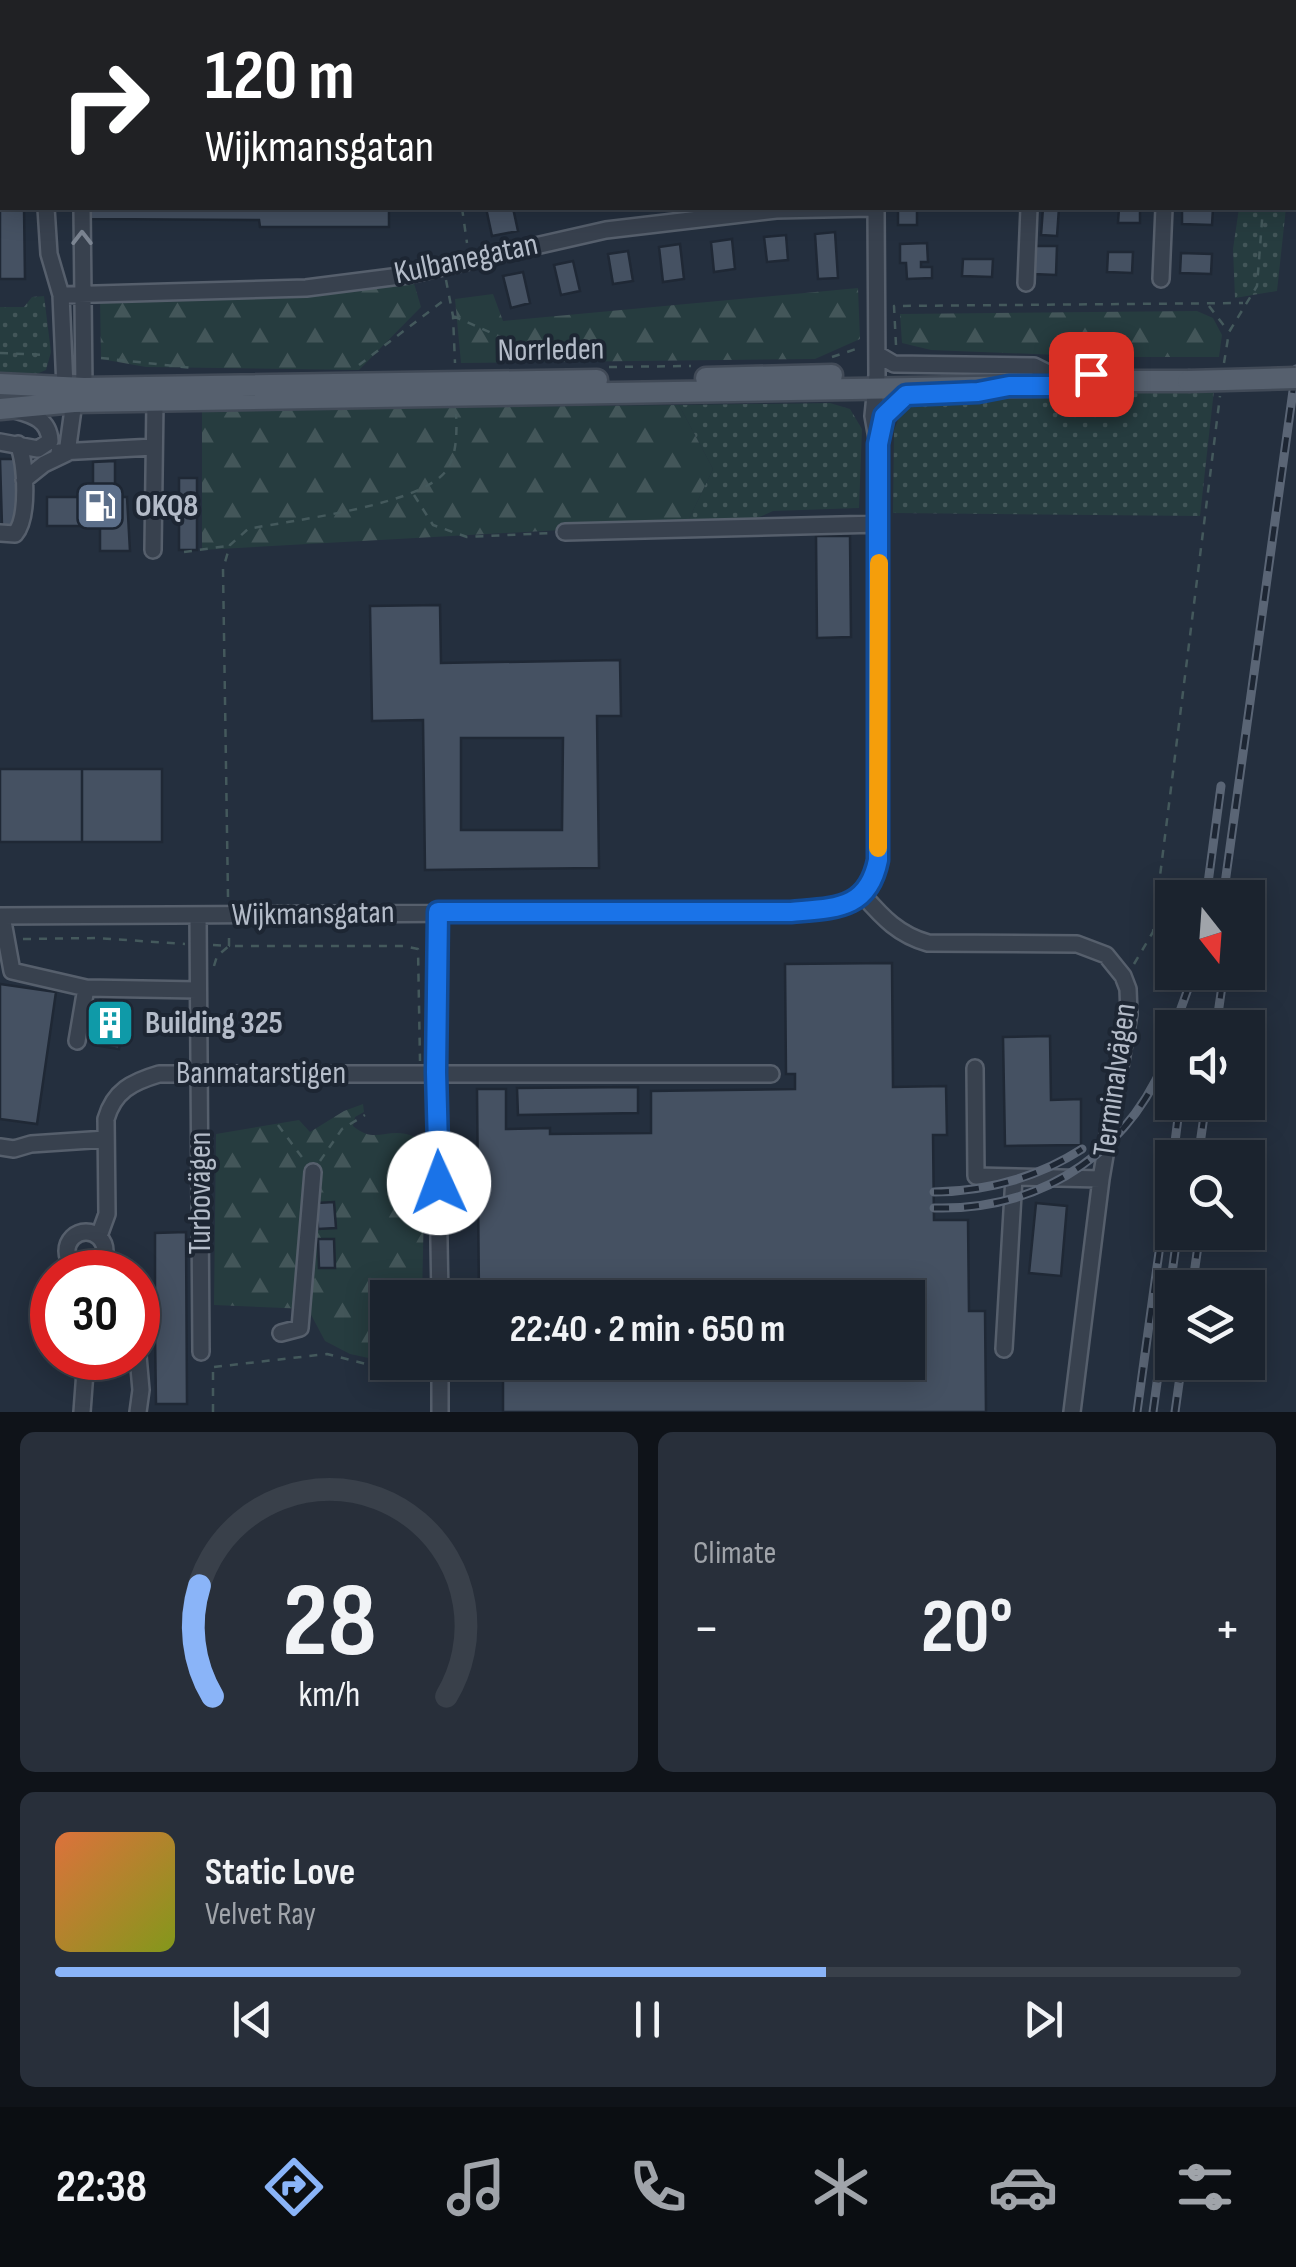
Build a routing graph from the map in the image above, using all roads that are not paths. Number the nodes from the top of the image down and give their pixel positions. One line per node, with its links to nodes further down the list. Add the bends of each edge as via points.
1 (46, 210): 10 (street)
2 (82, 210): 9 (street, one-way to 2)
3 (776, 210): 9 (street, Kulbanegatan, via 606,230 408,275 306,288)
4 (873, 210): 11 (street)
5 (1029, 210): 8 (street)
6 (1164, 210): 7 (street)
7 (1161, 279)
8 (1026, 283)
9 (82, 293): 10 (street, Kulbanegatan); 17 (street, via 84,358)
10 (60, 295): 17 (street, via 63,356)
11 (877, 370): 13 (main road, Norrleden, via 1046,365); 15 (main road, Norrleden); 16 (main road, Norrleden); 17 (main road, Norrleden); 20 (street)
12 (1296, 378): 13 (main road, Norrleden, bridge)
13 (1102, 381): 15 (main road, Norrleden)
14 (0, 384): 17 (main road, Norrleden)
15 (1009, 386): 20 (street, via 906,395)
16 (843, 388): 18 (main road, Norrleden); 20 (street)
17 (74, 393): 18 (main road, Norrleden); 19 (main road, Norrleden); 25 (street)
18 (155, 402): 24 (street)
19 (3, 408): 22 (street, via 37,416)
20 (878, 416): 27 (street)
21 (0, 442): 23 (street)
22 (50, 442): 23 (street, via 38,449); 25 (street, via 56,452)
23 (18, 444): 26 (street)
24 (154, 447): 25 (street); 30 (street)
25 (67, 453): 26 (street)
26 (24, 480): 29 (street, via 20,530)
27 (879, 524): 28 (street); 31 (street, via 878,860)
28 (565, 532)
29 (0, 534)
30 (154, 550)
31 (863, 895): 32 (street, Wijkmansgatan, via 848,904 791,912); 46 (street, Terminalvägen, via 882,917 928,943 1077,944 1106,955 1123,976 1129,1014)
32 (438, 912): 33 (street, Wijkmansgatan); 39 (street)
33 (198, 915): 34 (street, Wijkmansgatan); 36 (street, Turbovägen)
34 (1, 916): 35 (street, via 12,971)
35 (86, 988): 36 (street); 37 (street)
36 (197, 990): 40 (street, Turbovägen)
37 (78, 1041)
38 (975, 1068): 45 (street, via 976,1176)
39 (428, 1072): 40 (street, Banmatarstigen); 41 (street, Banmatarstigen); 48 (street)
40 (199, 1074): 42 (street, Banmatarstigen, via 159,1074 126,1086 110,1104); 51 (street, Turbovägen)
41 (771, 1074)
42 (106, 1139): 43 (street); 47 (street, Banmatarstigen, via 107,1214)
43 (0, 1147)
44 (313, 1172): 49 (street, via 300,1328)
45 (1014, 1177): 46 (street); 50 (street)
46 (1102, 1179): 58 (street, Terminalvägen)
47 (99, 1236)
48 (439, 1280)
49 (281, 1333)
50 (1004, 1349)
51 (207, 1351)
52 (84, 1380): 55 (street)
53 (140, 1380): 56 (street)
54 (440, 1380): 57 (street)
55 (82, 1412)
56 (138, 1412)
57 (440, 1412)
58 (1072, 1412)

